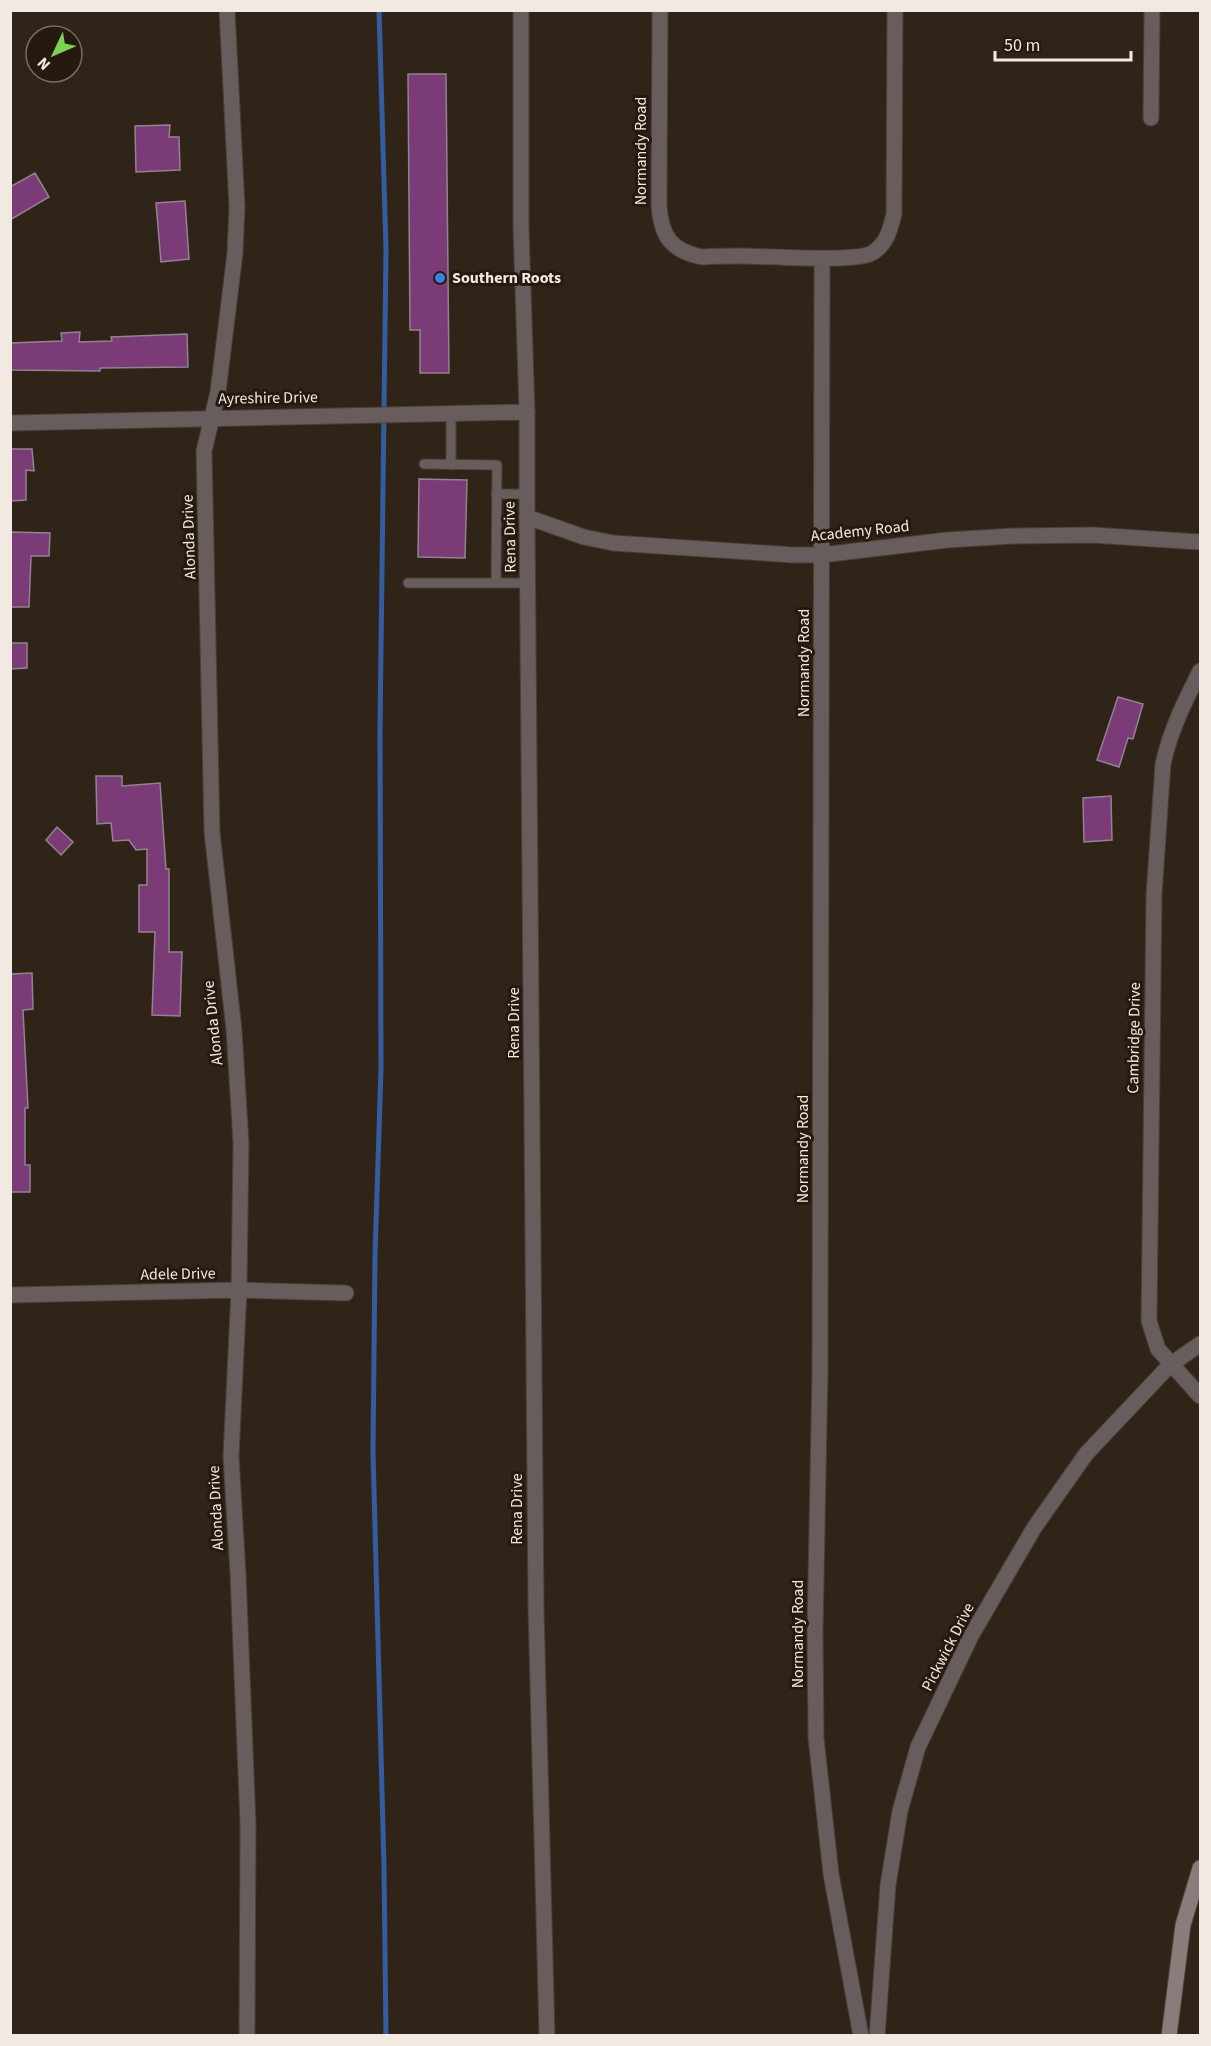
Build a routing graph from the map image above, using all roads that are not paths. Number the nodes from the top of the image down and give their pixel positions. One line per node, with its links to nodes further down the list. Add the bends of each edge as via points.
1 (227, 10): 10 (street, Alonda Drive, via 237,207 235,253)
2 (521, 10): 8 (street, Rena Drive, via 521,227)
3 (660, 10): 7 (street, Normandy Road, via 659,205 662,228 671,242 687,254 702,256)
4 (895, 10): 7 (street, Normandy Road, via 894,214 890,231 884,244 870,254)
5 (1152, 10): 6 (street)
6 (1151, 118)
7 (822, 258): 18 (street, Normandy Road)
8 (527, 412): 9 (street, Ayreshire Drive); 15 (street, Rena Drive)
9 (451, 413): 10 (street, Ayreshire Drive); 13 (lane)
10 (212, 417): 11 (street, Ayreshire Drive); 23 (street, Alonda Drive, via 204,451 212,832 239,1109)
11 (10, 423)
12 (424, 464): 13 (lane)
13 (450, 465): 14 (lane, via 497,465)
14 (496, 494): 15 (lane); 20 (lane)
15 (527, 494): 16 (street, Rena Drive)
16 (527, 517): 18 (street, Academy Road, via 613,543); 21 (street, Rena Drive)
17 (1200, 542): 18 (street, Academy Road, via 1092,535 1013,536)
18 (822, 555): 32 (street, Normandy Road, via 816,1738 831,1874)
19 (408, 583): 20 (lane)
20 (496, 583): 21 (lane)
21 (528, 583): 31 (street, Rena Drive, via 536,1608)
22 (1200, 671): 27 (street, Cambridge Drive, via 1167,745 1163,764 1154,895 1149,1321 1158,1349)
23 (239, 1290): 24 (street, Adele Drive); 25 (street, Adele Drive); 30 (street, Alonda Drive, via 231,1456 248,1824)
24 (346, 1293)
25 (10, 1296)
26 (1200, 1344): 27 (street, Pickwick Drive)
27 (1170, 1365): 28 (street, Cambridge Drive); 33 (street, Pickwick Drive, via 1086,1454 1034,1528 971,1636 918,1747 900,1811 888,1885)
28 (1200, 1396)
29 (1200, 1868): 34 (main road, via 1183,1925)
30 (247, 2036)
31 (547, 2036)
32 (861, 2036)
33 (877, 2036)
34 (1169, 2036)

